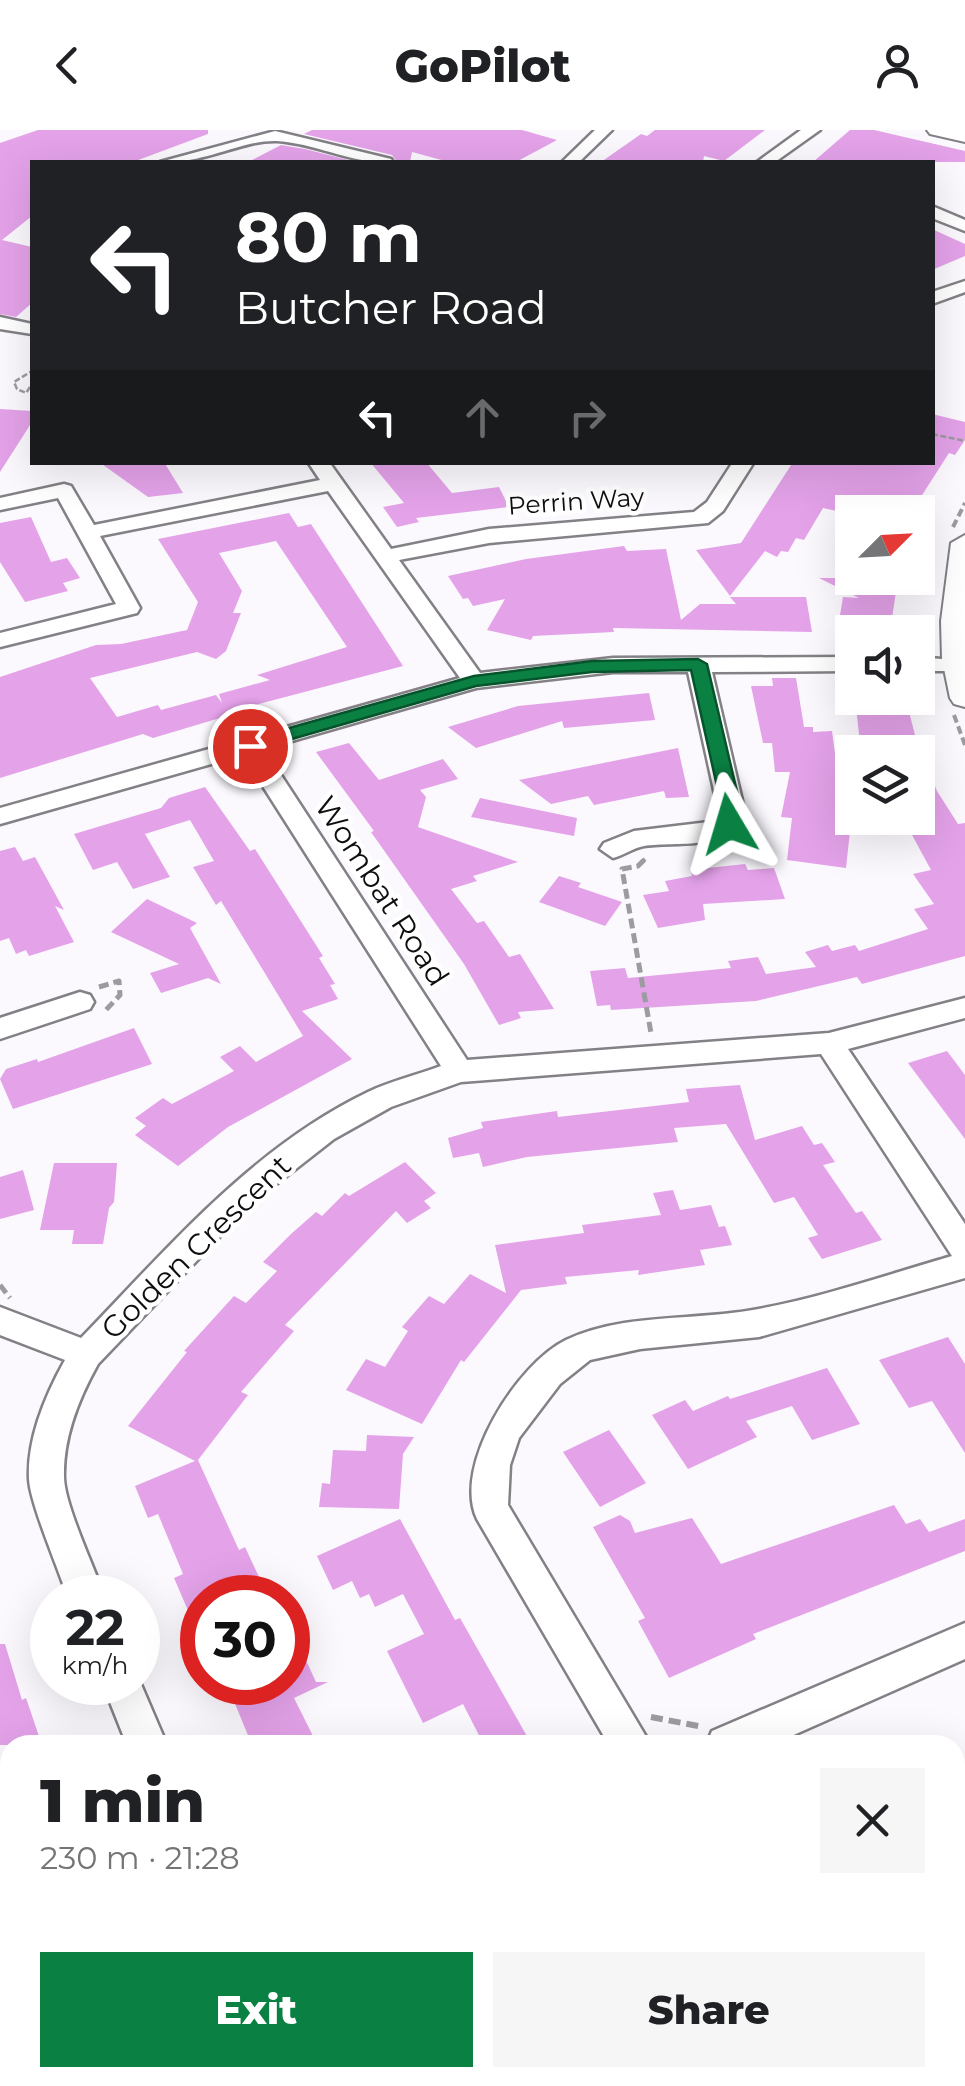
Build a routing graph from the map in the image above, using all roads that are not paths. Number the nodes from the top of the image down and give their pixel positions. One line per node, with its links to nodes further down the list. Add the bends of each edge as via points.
1 (604, 130): 7 (street)
2 (812, 130): 8 (street)
3 (937, 130): 4 (street)
4 (965, 136)
5 (175, 160): 6 (street, via 282,136)
6 (377, 160)
7 (572, 160)
8 (768, 160)
9 (935, 212): 10 (street)
10 (965, 226)
11 (965, 286): 12 (street)
12 (935, 299)
13 (0, 323): 14 (street)
14 (30, 330)
15 (320, 465): 17 (street)
16 (742, 465): 21 (street, Perrin Way, via 700,518 489,536)
17 (334, 484): 19 (street); 21 (street)
18 (0, 504): 19 (street, via 64,490)
19 (90, 532): 22 (street, via 129,608)
20 (965, 543): 26 (street, via 954,612)
21 (386, 556): 27 (street)
22 (0, 640)
23 (698, 664): 24 (street); 27 (street, via 584,667); 31 (street, via 732,813 729,824 634,839)
24 (835, 664)
25 (935, 665): 26 (street)
26 (958, 666): 28 (street)
27 (474, 681): 29 (street)
28 (965, 698)
29 (250, 746): 30 (street); 36 (street, Wombat Road)
30 (0, 816)
31 (612, 849)
32 (80, 1002): 34 (street)
33 (965, 1008): 35 (street, Golden Crescent)
34 (0, 1029)
35 (830, 1043): 36 (street, Golden Crescent); 37 (street)
36 (459, 1071): 40 (street, Golden Crescent, via 380,1099 285,1158 240,1195)
37 (965, 1250)
38 (965, 1265): 46 (street, via 757,1324 579,1350 547,1374 516,1413 495,1446 490,1508)
39 (0, 1321): 40 (street)
40 (86, 1354): 41 (street, Golden Crescent, via 65,1392 46,1481)
41 (79, 1575)
42 (965, 1641): 44 (street)
43 (131, 1705): 45 (street)
44 (722, 1734)
45 (143, 1735)
46 (625, 1735)

